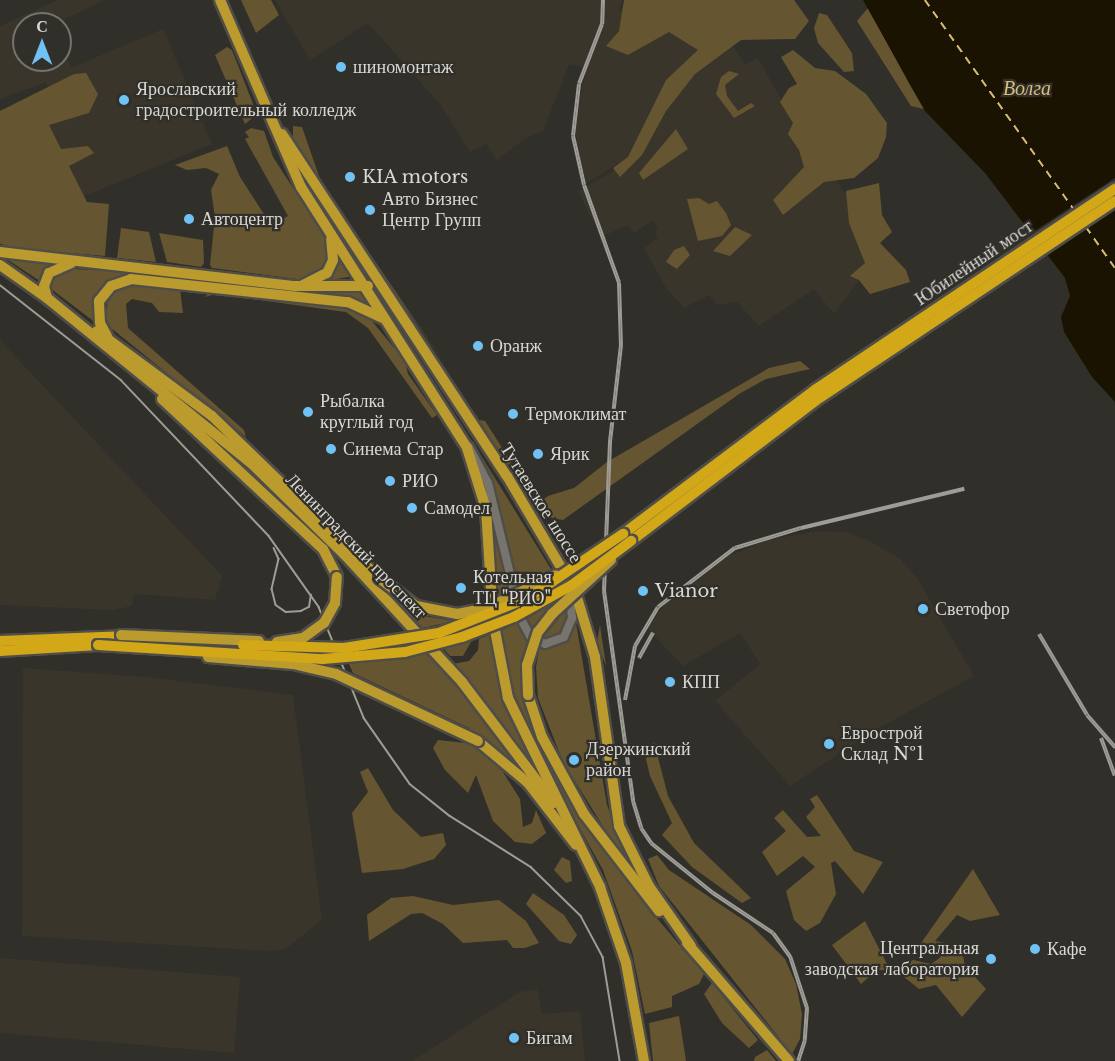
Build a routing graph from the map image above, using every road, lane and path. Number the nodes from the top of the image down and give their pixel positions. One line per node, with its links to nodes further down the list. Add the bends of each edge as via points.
1 (220, 0): 2 (main road, Тутаевское шоссе)
2 (277, 132): 5 (main road, Тутаевское шоссе, via 301,187); 14 (main road, Тутаевское шоссе)
3 (1115, 189): 18 (highway, Юбилейный мост)
4 (1115, 201): 18 (highway, Юбилейный мост)
5 (330, 233): 11 (main road, Тутаевское шоссе); 12 (main road, via 333,260 327,273)
6 (0, 252): 7 (main road)
7 (78, 261): 9 (main road); 13 (main road, via 49,273 44,286)
8 (0, 265): 13 (main road, Ленинградский проспект)
9 (142, 273): 10 (main road); 16 (main road, via 111,286 99,301 100,323)
10 (199, 279): 12 (main road); 15 (main road, via 363,305)
11 (364, 285): 12 (main road); 14 (main road); 15 (main road, Тутаевское шоссе)
12 (295, 286)
13 (46, 298): 16 (main road, Ленинградский проспект); 17 (main road, Ленинградский проспект)
14 (388, 300): 22 (main road, Тутаевское шоссе, via 507,476)
15 (386, 320): 19 (main road, Тутаевское шоссе)
16 (110, 340): 21 (main road, Ленинградский проспект, bridge, via 212,416 379,578 416,606 441,614 465,614 513,597)
17 (117, 356): 23 (main road, bridge, via 302,528 327,554 337,577 337,595 329,617 315,632 296,640); 27 (main road, Ленинградский проспект, via 251,463 435,650 553,801)
18 (854, 369): 20 (highway); 21 (highway, bridge, via 730,451)
19 (461, 434): 22 (street, via 488,483 524,627 539,642 558,641 571,626); 27 (main road, Тутаевское шоссе, via 486,509 493,620 508,698)
20 (631, 541): 25 (highway, bridge, via 572,585 514,617 462,637 405,652 322,659); 28 (main road, bridge, via 552,614 538,632 527,665 528,695 542,737 584,814 630,877)
21 (597, 554): 23 (highway, bridge, via 511,606 458,627 404,641 301,648)
22 (564, 569): 28 (main road, Тутаевское шоссе, via 575,591 595,657 620,826 649,886)
23 (122, 635): 24 (highway)
24 (0, 641)
25 (98, 645): 26 (highway); 27 (main road, bridge, via 321,670 424,712 478,741 528,783)
26 (0, 651)
27 (590, 865): 29 (main road, via 626,963)
28 (691, 946): 30 (main road)
29 (644, 1061)
30 (789, 1061)

